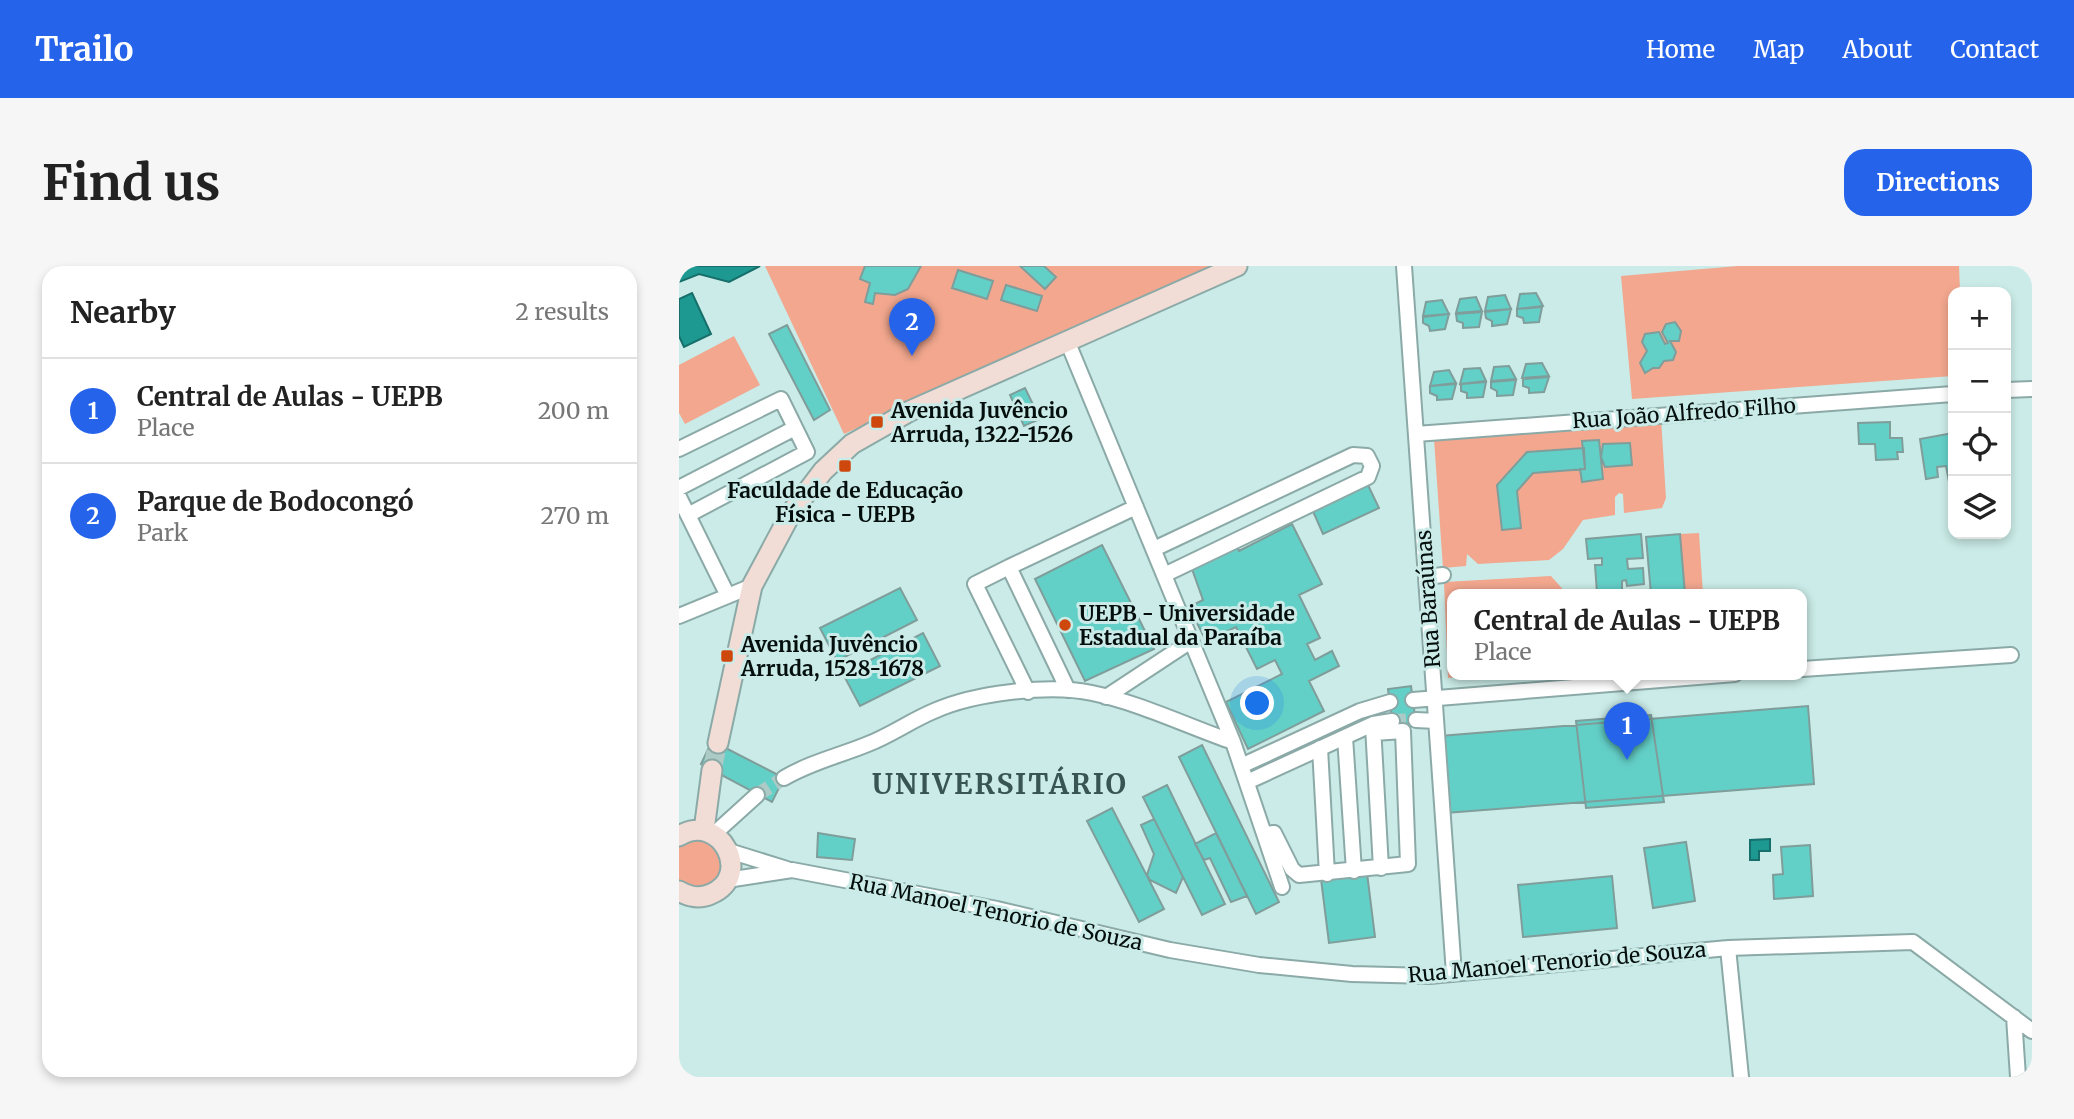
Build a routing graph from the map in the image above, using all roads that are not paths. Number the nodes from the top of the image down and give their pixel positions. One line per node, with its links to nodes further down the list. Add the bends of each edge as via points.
1 (1237, 266): 3 (street)
2 (1404, 266): 8 (street, Rua Baraúnas)
3 (1068, 343): 12 (street); 19 (street, via 910,411 852,444 803,494)
4 (2032, 389): 5 (street)
5 (2011, 390)
6 (1948, 394): 8 (street, Rua João Alfredo Filho)
7 (795, 428): 9 (street, via 781,399); 10 (street); 13 (street, via 807,452)
8 (1416, 434): 17 (street, Rua Baraúnas)
9 (679, 449)
10 (679, 488)
11 (679, 497): 13 (street)
12 (1136, 507): 14 (street); 15 (street)
13 (688, 515): 20 (street)
14 (1154, 549): 16 (street); 16 (street, via 1353,455 1362,454 1369,460 1372,470 1368,477)
15 (1009, 567): 26 (street); 27 (street, via 975,584)
16 (1164, 575): 22 (street)
17 (1426, 576): 18 (street); 29 (street, Rua Baraúnas)
18 (1443, 576)
19 (752, 586): 20 (street); 36 (street)
20 (729, 596): 21 (street)
21 (679, 616)
22 (1191, 641): 28 (street); 35 (street)
23 (2011, 655): 24 (street)
24 (1807, 669)
25 (1657, 680): 29 (street)
26 (1068, 690): 27 (street); 28 (street)
27 (1028, 692): 40 (street, via 935,710 867,745 814,761)
28 (1106, 696): 35 (street)
29 (1435, 697): 30 (street); 32 (street, Rua Baraúnas)
30 (1413, 700)
31 (1416, 720): 32 (street)
32 (1436, 721): 55 (street, Rua Baraúnas)
33 (1373, 729): 34 (street); 38 (street, via 1390,721 1388,703 1360,711); 47 (street); 47 (street, via 1403,731 1409,862)
34 (1345, 737): 37 (street); 49 (street)
35 (1233, 742): 38 (street)
36 (718, 743)
37 (1320, 748): 41 (street); 50 (street)
38 (1241, 766): 41 (street)
39 (712, 770): 43 (street)
40 (784, 778)
41 (1247, 782): 44 (street)
42 (757, 795): 43 (street)
43 (709, 832): 45 (street, via 693,830); 46 (street)
44 (1264, 834): 50 (street, via 1274,833 1299,875); 52 (street)
45 (679, 836)
46 (729, 851): 48 (street); 51 (street)
47 (1381, 868): 49 (street)
48 (792, 870): 51 (street, Rua Manoel Tenorio de Souza); 55 (street, Rua Manoel Tenorio de Souza, via 1259,965 1352,974)
49 (1354, 871): 50 (street)
50 (1327, 874)
51 (727, 880): 53 (street, via 703,897)
52 (1282, 887)
53 (679, 891)
54 (1728, 947): 55 (street, Rua Manoel Tenorio de Souza); 56 (street, Rua Manoel Tenorio de Souza, via 1913,942); 58 (street)
55 (1454, 974)
56 (2014, 1017): 57 (street, Rua Manoel Tenorio de Souza); 59 (street)
57 (2032, 1031)
58 (1741, 1077)
59 (2018, 1077)

